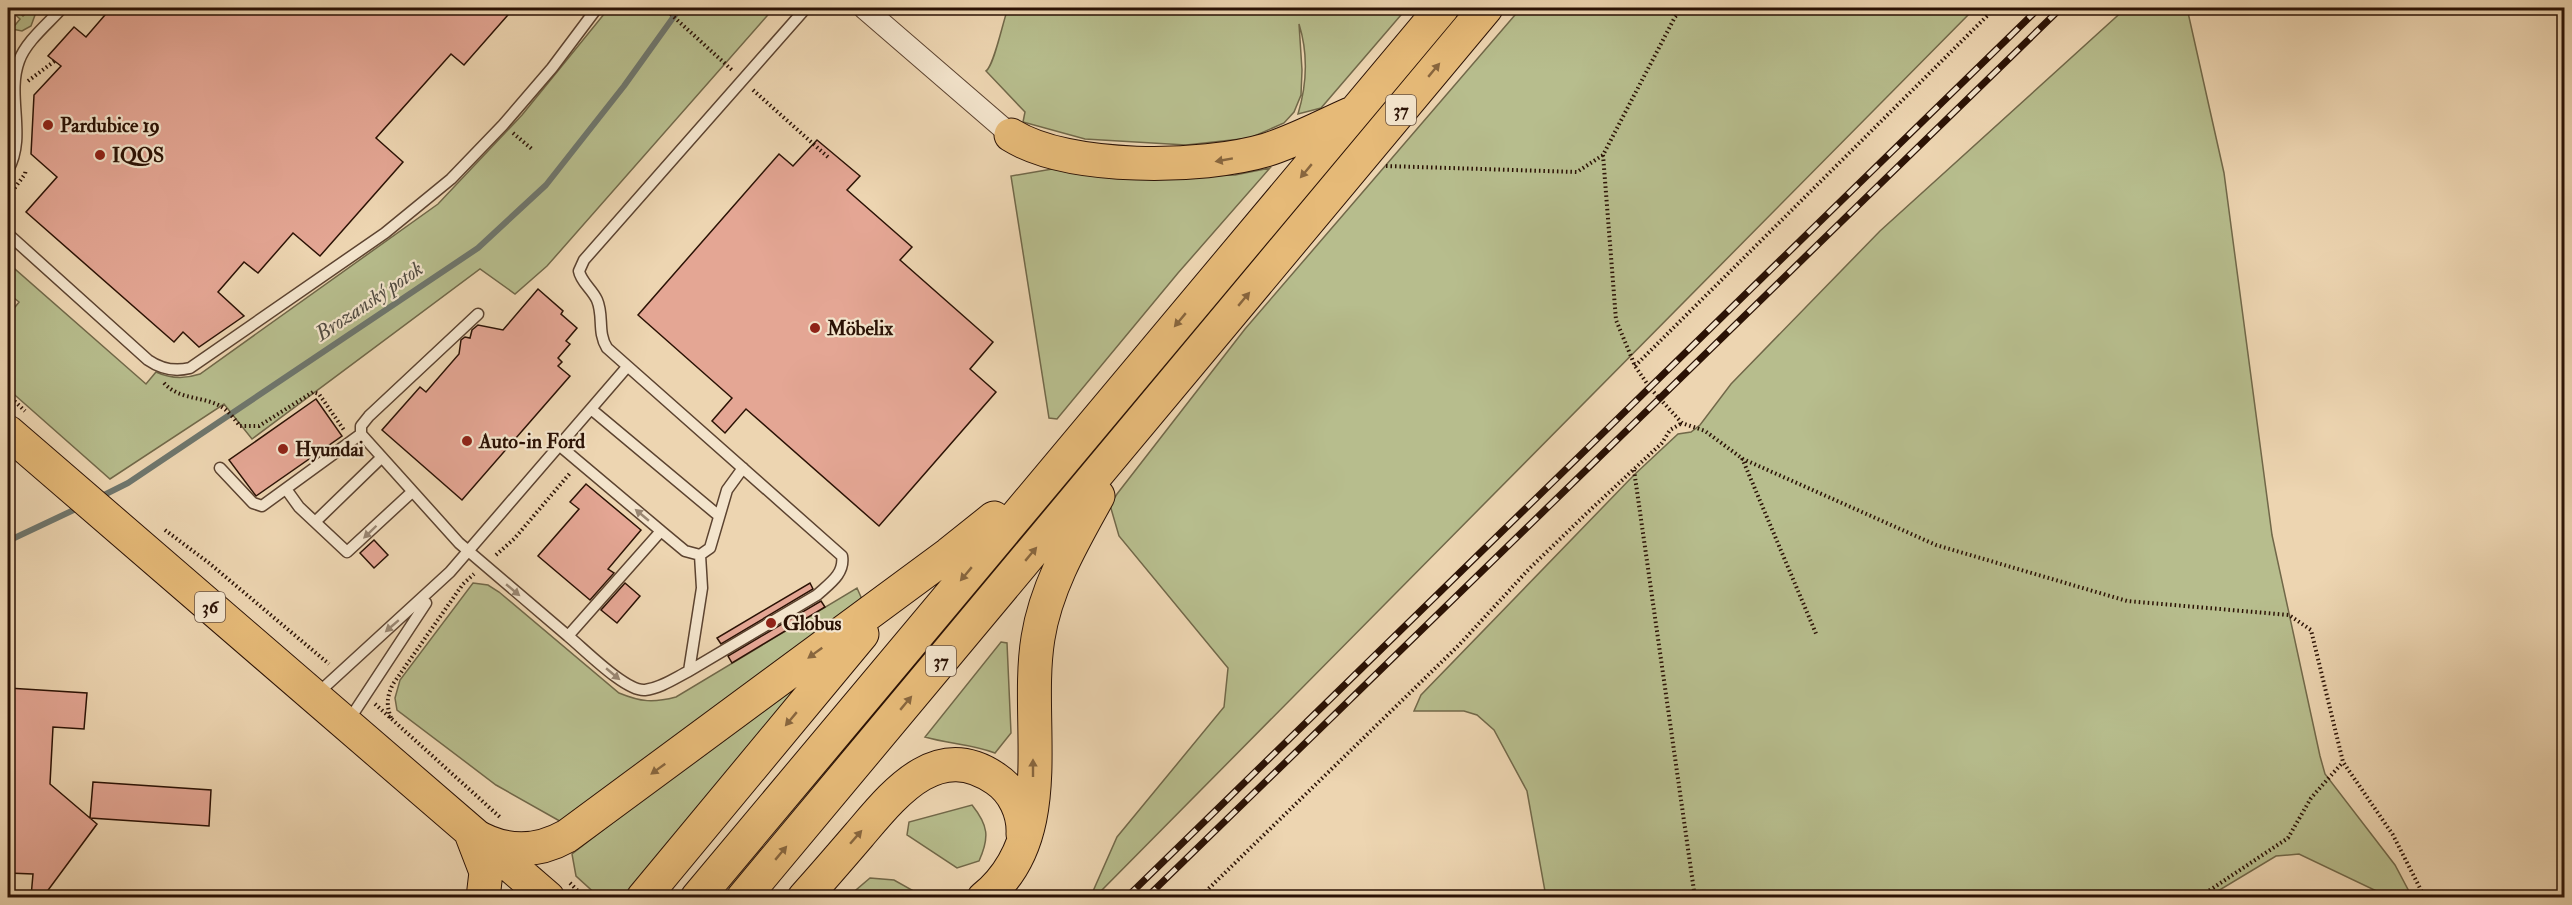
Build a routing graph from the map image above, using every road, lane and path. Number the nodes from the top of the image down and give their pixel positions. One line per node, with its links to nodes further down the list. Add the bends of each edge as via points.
1 (62, 8): 20 (lane, via 18,63 16,142)
2 (597, 8): 14 (lane)
3 (806, 8): 11 (lane)
4 (865, 8): 15 (street)
5 (1443, 8): 13 (main road, 37)
6 (1486, 8): 19 (main road, 37, one-way to 6)
7 (1683, 8): 17 (path)
8 (1995, 8): 23 (path)
9 (666, 9): 11 (path)
10 (56, 60): 12 (path)
11 (742, 80): 18 (path); 25 (lane, via 580,265 579,274 599,308 603,341)
12 (30, 81)
13 (1358, 111): 15 (main road, one-way to 15, via 1268,149 1195,164 1070,156 1033,147); 36 (main road, 37, one-way to 36)
14 (503, 125): 16 (path); 24 (lane, via 451,179 385,233 194,365 177,370)
15 (1011, 135)
16 (533, 150)
17 (1603, 155): 19 (path, via 1577,172); 23 (path, via 1616,320)
18 (829, 158)
19 (1355, 165): 28 (main road, 37, one-way to 19)
20 (8, 170)
21 (8, 234): 24 (lane, via 148,360)
22 (478, 314): 29 (lane, via 369,416 361,426)
23 (1635, 366): 27 (path)
24 (162, 368): 31 (path, via 162,381 169,388 221,406 240,426 259,426 313,392 319,394)
25 (627, 368): 26 (lane); 38 (lane)
26 (591, 409): 32 (lane); 42 (lane)
27 (1682, 423): 34 (path, via 1705,431); 39 (path, via 1670,430)
28 (1139, 424): 62 (main road, one-way to 28, via 1025,840 1032,809 1035,660 1043,614 1070,549); 69 (main road, 37, one-way to 28)
29 (361, 434): 31 (lane); 33 (lane)
30 (11, 435): 55 (main road, 36)
31 (351, 440): 40 (lane)
32 (560, 446): 35 (lane); 46 (lane)
33 (381, 458): 41 (lane); 43 (lane)
34 (1741, 458): 52 (path); 59 (path, via 1936,545 2127,602 2289,615 2312,630)
35 (579, 462): 45 (lane, one-way to 35); 48 (path, via 514,539)
36 (1057, 465): 50 (main road); 68 (main road, 37, one-way to 68)
37 (220, 468): 40 (lane, via 257,506 264,506)
38 (743, 468): 42 (lane, via 727,490); 54 (lane, via 842,556 844,564 835,580 817,595)
39 (1634, 469): 72 (path); 73 (path)
40 (286, 489): 43 (lane)
41 (412, 492): 43 (lane, one-way to 43, via 347,552); 46 (lane)
42 (719, 516): 47 (lane, via 710,548)
43 (315, 522)
44 (163, 529): 53 (path)
45 (661, 531): 47 (lane, via 686,551); 51 (lane)
46 (468, 552): 48 (lane); 49 (lane)
47 (700, 555): 54 (lane, via 702,588)
48 (483, 565): 51 (lane, one-way to 51); 57 (path, via 463,584 393,684 387,707)
49 (450, 572): 55 (lane, one-way to 55); 58 (lane, via 418,613)
50 (896, 594): 61 (main road, one-way to 61, via 560,840 534,849 513,849 491,844); 67 (main road, one-way to 67)
51 (568, 636): 54 (lane, one-way to 54, via 636,689 648,690)
52 (1817, 636)
53 (329, 665)
54 (689, 671)
55 (314, 697): 58 (main road, 36)
56 (378, 707): 57 (path)
57 (391, 718): 60 (path)
58 (346, 724): 61 (main road, 36)
59 (2343, 762): 74 (path, via 2311,798 2288,838); 75 (path, via 2393,835)
60 (502, 819)
61 (471, 833): 63 (main road, 36); 64 (main road, via 486,872)
62 (1013, 865): 70 (main road, one-way to 62, via 902,786 939,768 966,766 979,770 1010,792 1019,809 1023,832); 71 (main road)
63 (521, 874): 65 (main road); 66 (main road, 36)
64 (483, 897)
65 (494, 897)
66 (548, 897)
67 (643, 897)
68 (697, 897)
69 (743, 897)
70 (804, 897)
71 (984, 897)
72 (1199, 897)
73 (1695, 897)
74 (2198, 897)
75 (2425, 897)

